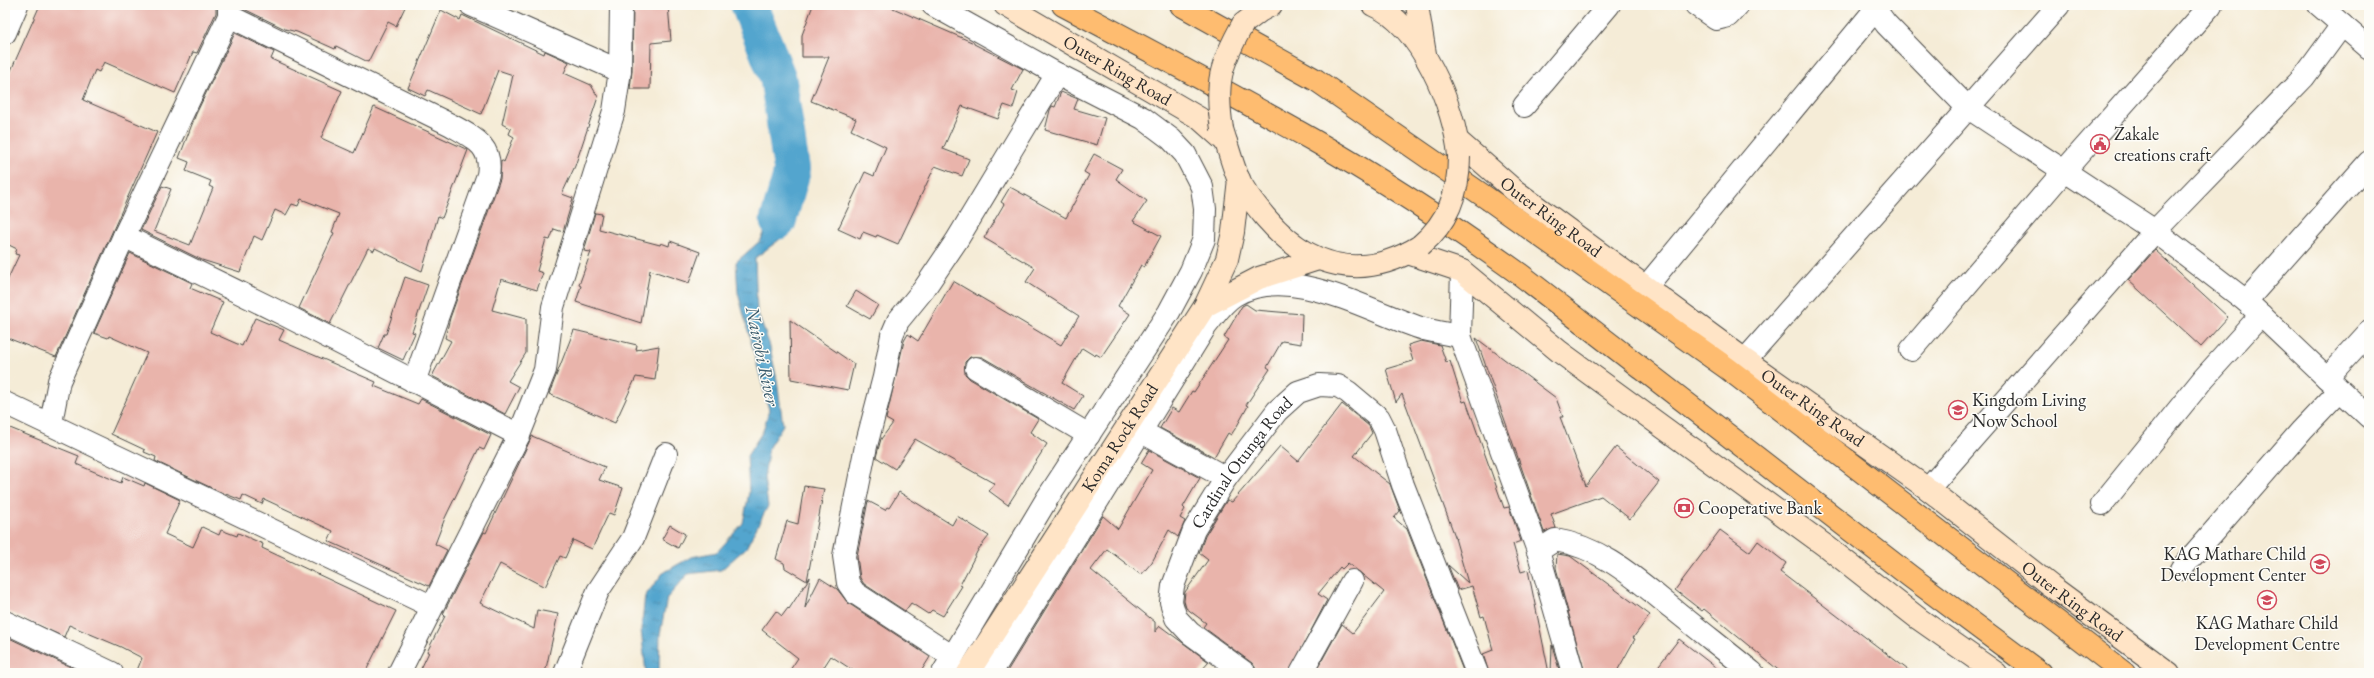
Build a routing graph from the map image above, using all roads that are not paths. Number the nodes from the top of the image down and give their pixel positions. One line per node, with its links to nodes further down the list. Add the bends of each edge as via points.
1 (17, 5): 20 (street)
2 (471, 5): 23 (street)
3 (621, 5): 23 (street)
4 (933, 5): 24 (street)
5 (1005, 5): 27 (main road, Outer Ring Road, via 1199,118)
6 (1063, 5): 74 (main road, Outer Ring Road, via 1313,140 1398,191 1477,244)
7 (1181, 5): 75 (main road, Outer Ring Road, via 1316,80 1727,368)
8 (1271, 5): 27 (main road, Outer Ring Road, bridge, via 1243,24 1229,49 1219,77 1218,104)
9 (1373, 5): 22 (main road, Outer Ring Road, via 1399,22)
10 (1417, 5): 22 (main road)
11 (1609, 5): 25 (street)
12 (1696, 5): 13 (street, via 1716,19 1728,16)
13 (1738, 5)
14 (2059, 5): 26 (street)
15 (2211, 5): 30 (street)
16 (2318, 5): 19 (street)
17 (1876, 6): 26 (street, via 1886,24); 37 (street)
18 (229, 10): 33 (street); 45 (street, via 451,125 481,144 489,156 488,175)
19 (2342, 25): 21 (street); 32 (street, via 2304,77)
20 (5, 34)
21 (2369, 48)
22 (1426, 57): 28 (main road, Outer Ring Road, via 1447,106)
23 (620, 71): 51 (street, via 614,111 553,307 545,370)
24 (1057, 74): 52 (street, via 1143,118 1171,139 1185,154 1202,187 1205,209 1204,239 1170,312); 62 (street, via 957,240 895,326 866,446 844,556 848,583 855,593)
25 (1524, 106)
26 (1967, 107): 30 (street); 43 (street)
27 (1224, 136): 31 (main road, Outer Ring Road)
28 (1458, 149): 34 (main road, Outer Ring Road, bridge, via 1456,194 1444,221); 37 (main road, Outer Ring Road)
29 (2369, 162): 39 (street)
30 (2064, 171): 32 (street); 42 (street)
31 (1239, 179): 35 (main road, Outer Ring Road, via 1253,203 1273,226 1294,245); 38 (main road, via 1227,259)
32 (2155, 231): 39 (street); 55 (street)
33 (124, 236): 45 (street); 49 (street, via 59,381)
34 (1415, 249): 35 (main road, Outer Ring Road, via 1374,265 1357,267 1332,264); 36 (main road)
35 (1318, 259): 38 (main road, Koma Rock Road, via 1259,278)
36 (1462, 271): 41 (street); 73 (main road, via 1560,352)
37 (1646, 287): 43 (main road, Outer Ring Road)
38 (1205, 306): 67 (main road, Koma Rock Road)
39 (2253, 308): 46 (street); 56 (street, via 2204,378)
40 (2369, 332): 46 (street)
41 (1460, 336): 50 (street, via 1424,329 1325,292 1288,284 1257,286 1235,295 1221,307 1206,326); 57 (street)
42 (1911, 350)
43 (1745, 360): 55 (main road, Outer Ring Road)
44 (976, 368): 52 (street)
45 (414, 382): 51 (street)
46 (2333, 384): 48 (street); 58 (street, via 2287,447)
47 (5, 402): 49 (street)
48 (2369, 417)
49 (51, 423): 60 (street)
50 (1140, 430): 54 (street); 63 (street)
51 (519, 435): 60 (street)
52 (1089, 435): 62 (street, via 1048,497)
53 (666, 454): 66 (street, via 633,538 598,591)
54 (1226, 478): 68 (street, Cardinal Otunga Road, via 1194,530 1177,572 1171,602 1176,618 1185,628); 70 (street, Cardinal Otunga Road, via 1277,412 1298,392 1319,385 1338,386 1362,403 1379,418 1385,430 1403,485)
55 (1928, 489): 76 (main road, Outer Ring Road, via 2051,586)
56 (2102, 504)
57 (1538, 552): 71 (street); 72 (street, via 1555,540 1575,543 1606,558 1639,581)
58 (2181, 569)
59 (1352, 581): 69 (street)
60 (431, 606): 65 (street)
61 (5, 622): 64 (street)
62 (948, 665)
63 (992, 672)
64 (112, 673)
65 (399, 673)
66 (565, 673)
67 (968, 673)
68 (1245, 673)
69 (1301, 673)
70 (1477, 673)
71 (1573, 673)
72 (1753, 673)
73 (1996, 673)
74 (2040, 673)
75 (2124, 673)
76 (2169, 673)

